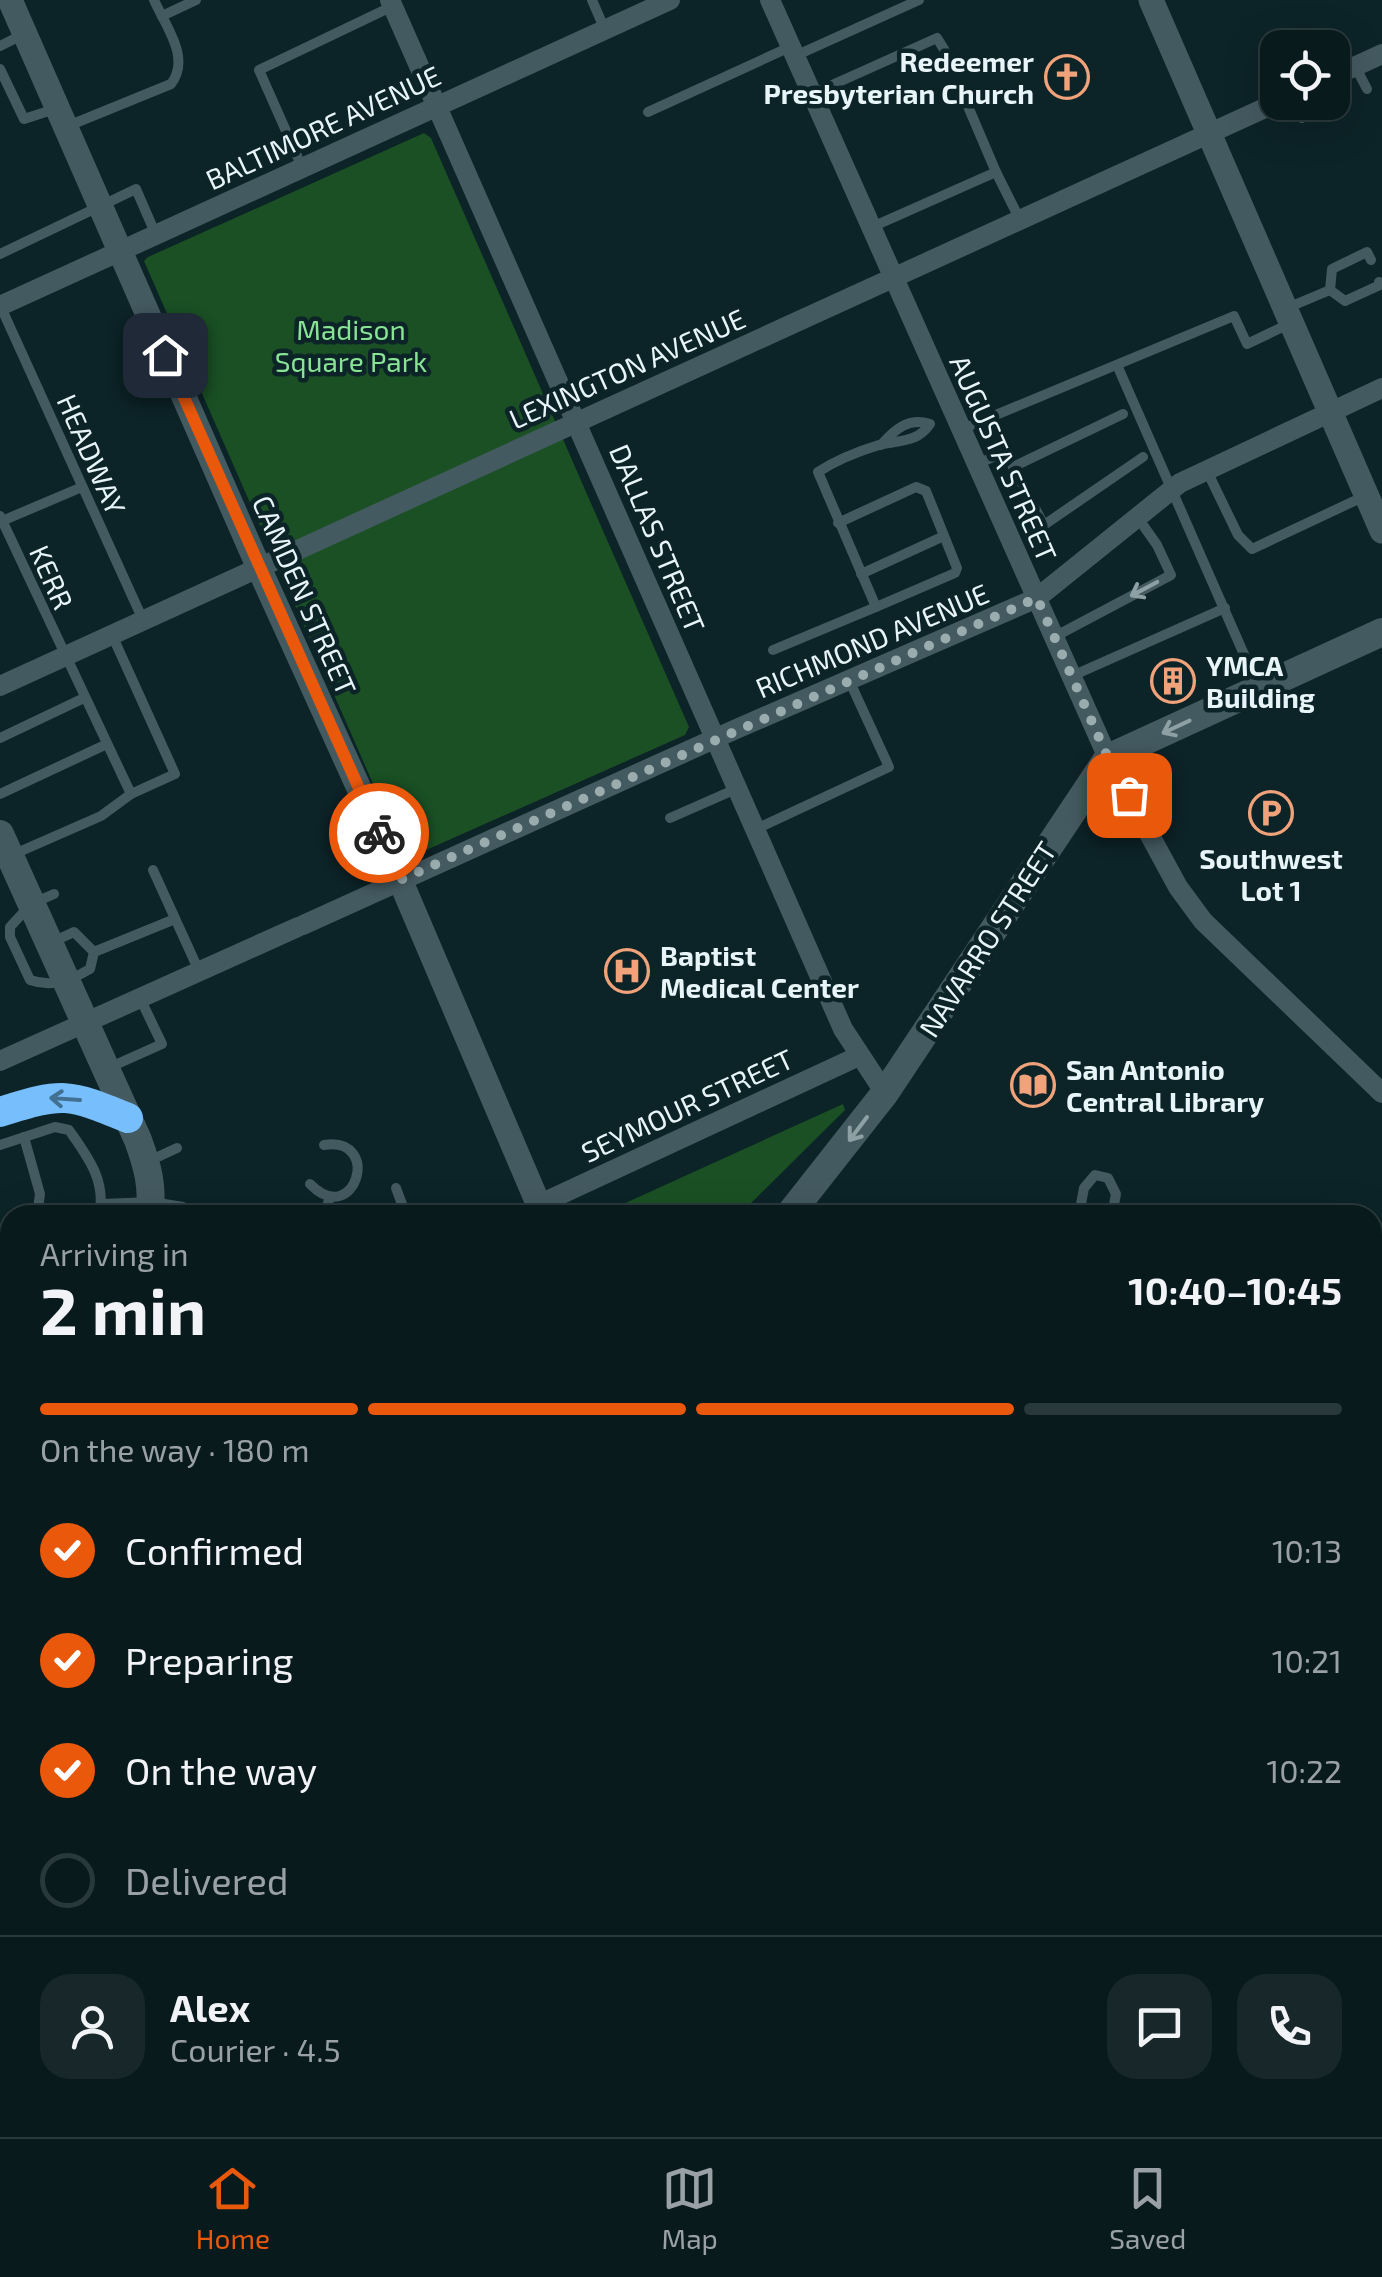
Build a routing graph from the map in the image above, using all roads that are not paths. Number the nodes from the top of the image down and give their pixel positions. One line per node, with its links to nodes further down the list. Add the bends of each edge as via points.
1 (10, 0): 12 (street, CAMDEN STREET)
2 (154, 0): 10 (lane)
3 (196, 0): 10 (lane)
4 (592, 0): 11 (lane)
5 (670, 0): 11 (street, BALTIMORE AVENUE)
6 (770, 0): 14 (street, AUGUSTA STREET)
7 (918, 0): 14 (lane)
8 (1151, 0): 27 (street)
9 (392, 3): 23 (street, DALLAS STREET); 28 (lane, via 259,70)
10 (162, 16): 26 (lane, via 180,58 180,72 170,84)
11 (604, 30): 23 (street, BALTIMORE AVENUE)
12 (26, 34): 13 (lane); 26 (street, CAMDEN STREET)
13 (0, 46)
14 (793, 52): 21 (street, AUGUSTA STREET); 25 (lane)
15 (1382, 54): 17 (street)
16 (950, 60): 21 (lane, via 936,38)
17 (1355, 66): 18 (street); 20 (lane)
18 (1350, 68)
19 (0, 69): 26 (lane, via 24,119)
20 (1366, 89)
21 (812, 94): 32 (street, AUGUSTA STREET)
22 (964, 97): 29 (lane)
23 (436, 105): 28 (street, BALTIMORE AVENUE); 46 (street, DALLAS STREET)
24 (1260, 110): 27 (street, LEXINGTON AVENUE)
25 (648, 112)
26 (63, 117): 30 (street, CAMDEN STREET)
27 (1210, 134): 31 (street, LEXINGTON AVENUE); 41 (street)
28 (302, 168): 33 (street, BALTIMORE AVENUE)
29 (996, 172): 31 (lane); 32 (lane)
30 (100, 206): 33 (lane, via 136,190); 34 (street, CAMDEN STREET); 35 (lane)
31 (1020, 221): 37 (street, LEXINGTON AVENUE)
32 (871, 227): 37 (street, AUGUSTA STREET)
33 (156, 235): 34 (street, BALTIMORE AVENUE)
34 (120, 251): 40 (street, BALTIMORE AVENUE); 60 (street, CAMDEN STREET)
35 (0, 254)
36 (1371, 260): 39 (lane, via 1367,252 1332,269)
37 (894, 279): 46 (street, LEXINGTON AVENUE); 47 (street, AUGUSTA STREET)
38 (1379, 282): 39 (lane, via 1344,301)
39 (1330, 290): 41 (lane)
40 (0, 305): 52 (lane, HEADWAY)
41 (1289, 316): 42 (lane, via 1246,344 1234,316); 44 (street)
42 (1117, 365): 47 (lane); 53 (lane)
43 (1382, 388): 44 (street, RICHMOND AVENUE)
44 (1330, 410): 51 (street, RICHMOND AVENUE); 54 (street)
45 (1123, 414): 50 (lane)
46 (577, 420): 60 (street, LEXINGTON AVENUE); 79 (street, DALLAS STREET)
47 (958, 422): 49 (street, AUGUSTA STREET); 57 (lane, via 930,424 901,444 881,445 818,472)
48 (1143, 457): 50 (lane, via 1044,525)
49 (976, 464): 50 (lane, via 1005,452); 62 (street, AUGUSTA STREET)
50 (1013, 467)
51 (1206, 470): 53 (street, RICHMOND AVENUE); 54 (lane, via 1238,535 1252,549)
52 (82, 487): 56 (lane); 65 (lane, HEADWAY)
53 (1173, 487): 55 (street, RICHMOND AVENUE); 64 (lane)
54 (1367, 495): 58 (street)
55 (1138, 517): 62 (street, RICHMOND AVENUE); 68 (lane, one-way to 68, via 1171,575)
56 (1, 519): 71 (lane, KERR)
57 (838, 523): 59 (lane, via 921,488); 61 (lane)
58 (1382, 531)
59 (944, 536): 61 (lane); 63 (lane, via 957,568 952,576)
60 (258, 568): 65 (street, LEXINGTON AVENUE); 89 (street, CAMDEN STREET)
61 (861, 574): 63 (lane)
62 (1037, 598): 68 (street, AUGUSTA STREET); 74 (street, RICHMOND AVENUE)
63 (876, 607): 69 (lane)
64 (1225, 608): 73 (lane); 76 (lane)
65 (143, 621): 67 (street, LEXINGTON AVENUE)
66 (1382, 632): 72 (main road)
67 (112, 636): 71 (street, LEXINGTON AVENUE); 84 (lane, via 175,774)
68 (1054, 638): 73 (street, AUGUSTA STREET)
69 (773, 650)
70 (1382, 655): 72 (main road)
71 (64, 657): 75 (street, LEXINGTON AVENUE); 77 (lane, KERR)
72 (1328, 657): 76 (main road)
73 (1071, 676): 81 (street, AUGUSTA STREET)
74 (849, 680): 79 (street, RICHMOND AVENUE); 86 (lane, via 889,767)
75 (0, 686)
76 (1259, 688): 81 (main road, one-way to 81)
77 (84, 698): 78 (lane); 80 (lane, KERR)
78 (0, 738)
79 (715, 738): 82 (street, DALLAS STREET); 89 (street, RICHMOND AVENUE)
80 (107, 744): 83 (lane); 84 (lane, KERR)
81 (1108, 758): 101 (main road, NAVARRO STREET); 102 (street, AUGUSTA STREET, via 1202,921)
82 (737, 789): 85 (lane); 86 (street, DALLAS STREET)
83 (0, 794)
84 (131, 794): 87 (lane, via 101,816)
85 (670, 818)
86 (755, 830): 98 (street, DALLAS STREET)
87 (3, 840): 90 (main road)
88 (153, 870): 91 (lane)
89 (400, 880): 94 (street, RICHMOND AVENUE); 118 (street, CAMDEN STREET)
90 (43, 899): 92 (main road); 95 (lane, via 10,927 10,937 30,980)
91 (175, 919): 93 (lane); 94 (lane)
92 (49, 944): 93 (lane, via 74,932); 95 (main road)
93 (94, 952): 95 (lane, via 90,969)
94 (199, 971): 96 (street, RICHMOND AVENUE)
95 (66, 982): 97 (main road)
96 (140, 998): 97 (street, RICHMOND AVENUE); 100 (lane, via 162,1044)
97 (84, 1023): 99 (street, RICHMOND AVENUE); 100 (main road)
98 (859, 1056): 101 (street, DALLAS STREET); 119 (street, SEYMOUR STREET)
99 (0, 1061)
100 (106, 1070): 104 (main road)
101 (885, 1093): 120 (main road, NAVARRO STREET, one-way to 120)
102 (1382, 1093)
103 (0, 1112): 104 (highway, one-way to 103, via 72,1096)
104 (128, 1118): 109 (main road)
105 (24, 1137): 106 (lane); 113 (lane); 114 (lane, via 55,1126 69,1130 96,1170)
106 (0, 1145)
107 (324, 1145): 112 (lane, via 350,1151 358,1171 350,1190)
108 (177, 1148): 109 (lane)
109 (146, 1163): 115 (main road)
110 (310, 1184): 112 (lane)
111 (396, 1188): 117 (lane)
112 (330, 1197): 116 (lane)
113 (38, 1205)
114 (100, 1205)
115 (150, 1205)
116 (327, 1205)
117 (402, 1205)
118 (529, 1205)
119 (547, 1205)
120 (796, 1205)
121 (1081, 1205): 122 (lane, via 1095,1175 1108,1178)
122 (1114, 1205)

